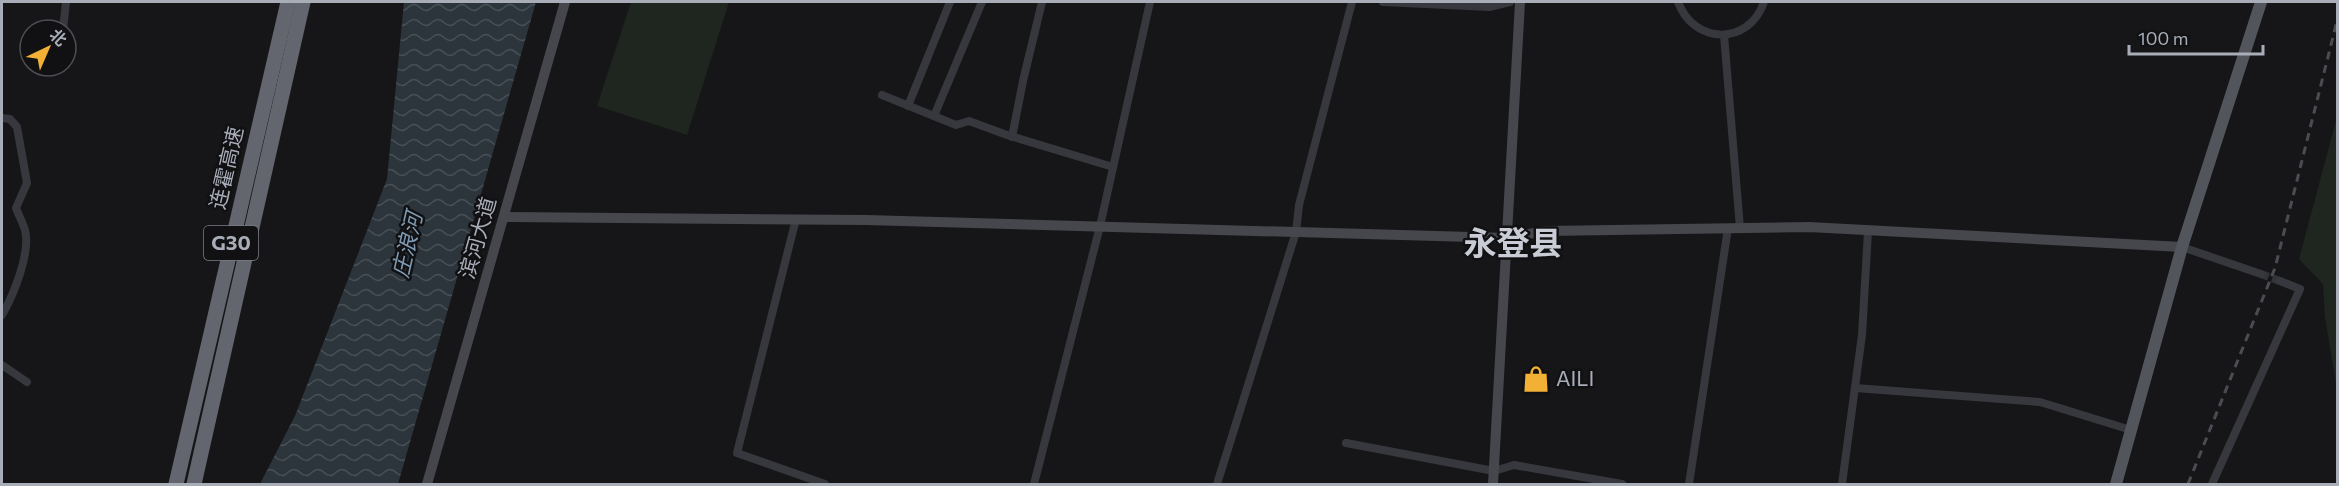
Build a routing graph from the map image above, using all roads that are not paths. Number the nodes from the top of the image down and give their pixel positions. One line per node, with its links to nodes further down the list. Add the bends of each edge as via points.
1 (66, 2): 16 (street)
2 (288, 2): 42 (highway, 连霍高速 / G30)
3 (303, 2): 43 (highway, 连霍高速 / G30)
4 (565, 2): 24 (street, 滨河大道)
5 (950, 2): 19 (street)
6 (982, 2): 20 (street)
7 (1042, 2): 22 (street)
8 (1150, 2): 23 (street)
9 (1352, 2): 30 (street, via 1299,205)
10 (1383, 2): 11 (street, via 1489,7)
11 (1510, 2)
12 (1520, 2): 31 (street)
13 (1678, 2): 17 (street, via 1695,26 1709,33)
14 (1764, 2): 17 (street, via 1750,24)
15 (2261, 2): 32 (main road)
16 (64, 18)
17 (1724, 34): 28 (street)
18 (882, 95): 19 (street)
19 (908, 106): 20 (street)
20 (934, 116): 22 (street, via 956,125 969,121)
21 (2, 118): 35 (street, via 10,119 17,127 27,183 16,208 25,232 23,258)
22 (1012, 137): 23 (street)
23 (1113, 167): 26 (street)
24 (504, 217): 25 (street); 44 (street, 滨河大道)
25 (796, 219): 26 (street); 45 (street, via 737,453)
26 (1100, 226): 30 (street); 46 (street)
27 (1728, 228): 28 (street); 31 (street, via 1546,231); 50 (street)
28 (1740, 228): 29 (street)
29 (1868, 231): 32 (street); 38 (street)
30 (1296, 232): 31 (street); 47 (street)
31 (1506, 238): 41 (street)
32 (2182, 247): 33 (street); 39 (main road)
33 (2261, 274)
34 (2280, 281): 53 (street, via 2300,289)
35 (2, 315)
36 (2, 365): 37 (street)
37 (27, 382)
38 (1855, 388): 39 (street, via 2040,402); 51 (street)
39 (2131, 430): 52 (main road)
40 (1346, 443): 41 (street)
41 (1494, 471): 48 (street); 49 (street, via 1514,465)
42 (176, 484)
43 (194, 484)
44 (427, 484)
45 (825, 484)
46 (1034, 484)
47 (1216, 484)
48 (1494, 484)
49 (1622, 484)
50 (1689, 484)
51 (1842, 484)
52 (2116, 484)
53 (2212, 484)

